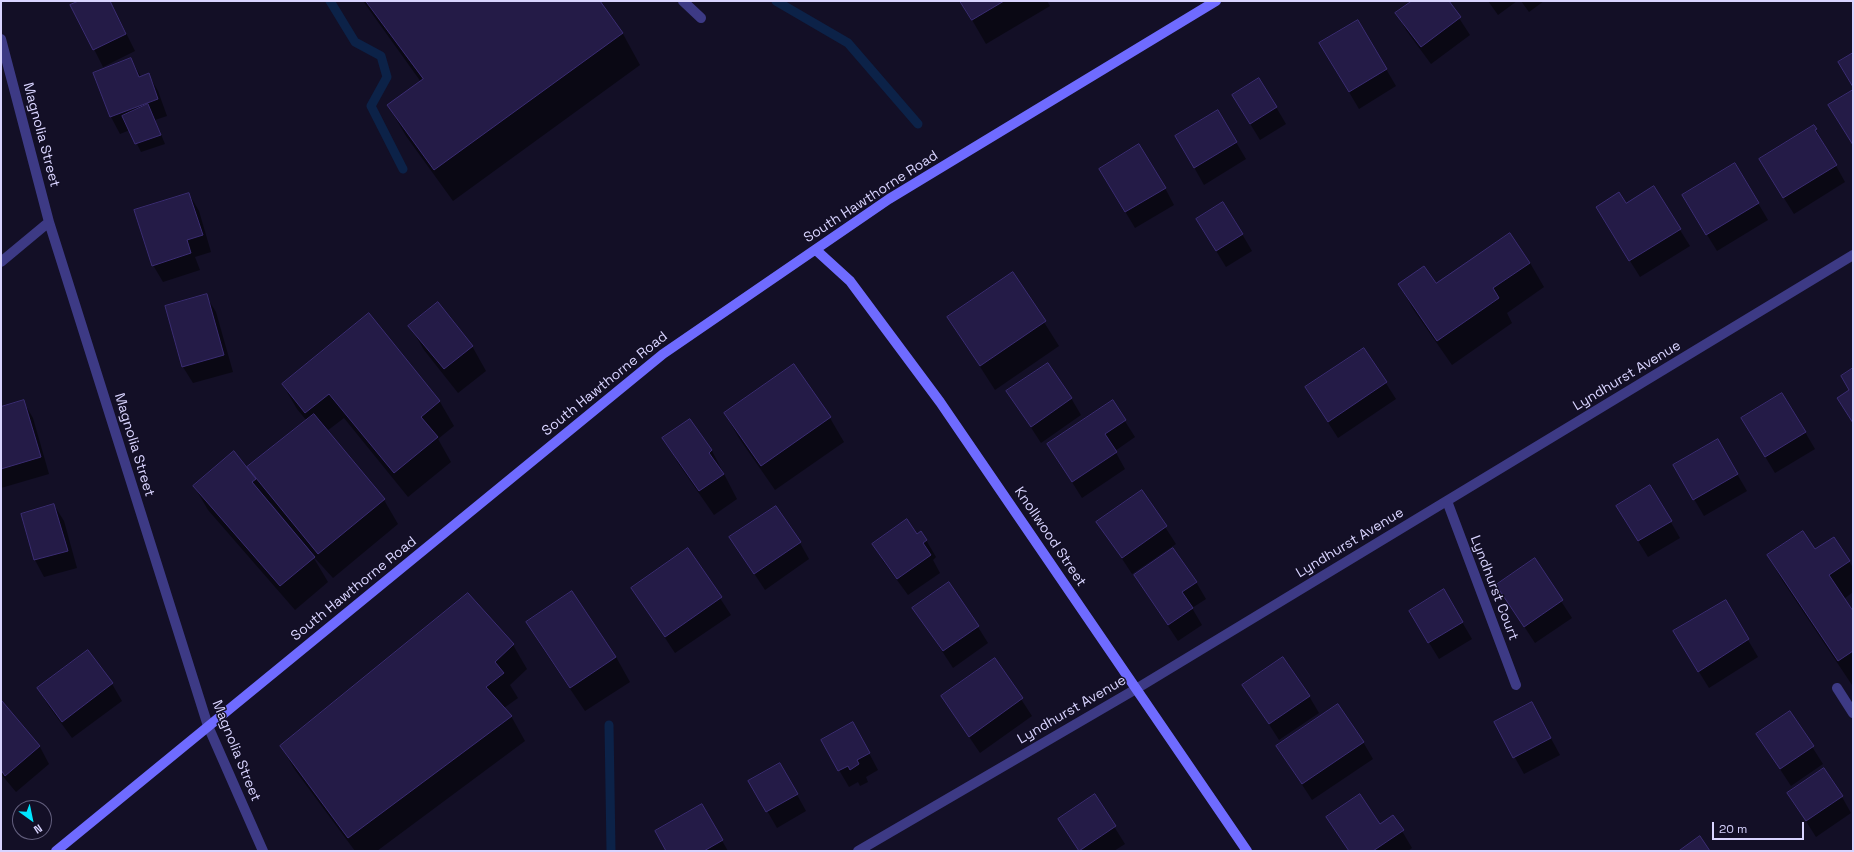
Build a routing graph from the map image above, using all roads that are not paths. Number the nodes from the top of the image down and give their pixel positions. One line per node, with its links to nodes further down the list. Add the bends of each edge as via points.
1 (684, 1): 3 (street)
2 (1216, 1): 6 (main road, South Hawthorne Road, via 889,199)
3 (701, 18)
4 (1, 39): 5 (street, Magnolia Street)
5 (49, 222): 8 (street); 14 (street, Magnolia Street)
6 (816, 250): 11 (main road, Knollwood Street, via 850,281 940,402); 14 (main road, South Hawthorne Road, via 664,354)
7 (1853, 255): 9 (street, Lyndhurst Avenue)
8 (1, 262)
9 (1447, 501): 10 (street, Lyndhurst Court); 11 (street, Lyndhurst Avenue)
10 (1516, 686)
11 (1136, 688): 17 (street, Lyndhurst Avenue); 18 (main road, Knollwood Street)
12 (1837, 688): 13 (street)
13 (1853, 713)
14 (208, 726): 15 (main road, South Hawthorne Road); 16 (street, Magnolia Street)
15 (56, 851)
16 (263, 851)
17 (858, 851)
18 (1247, 851)

